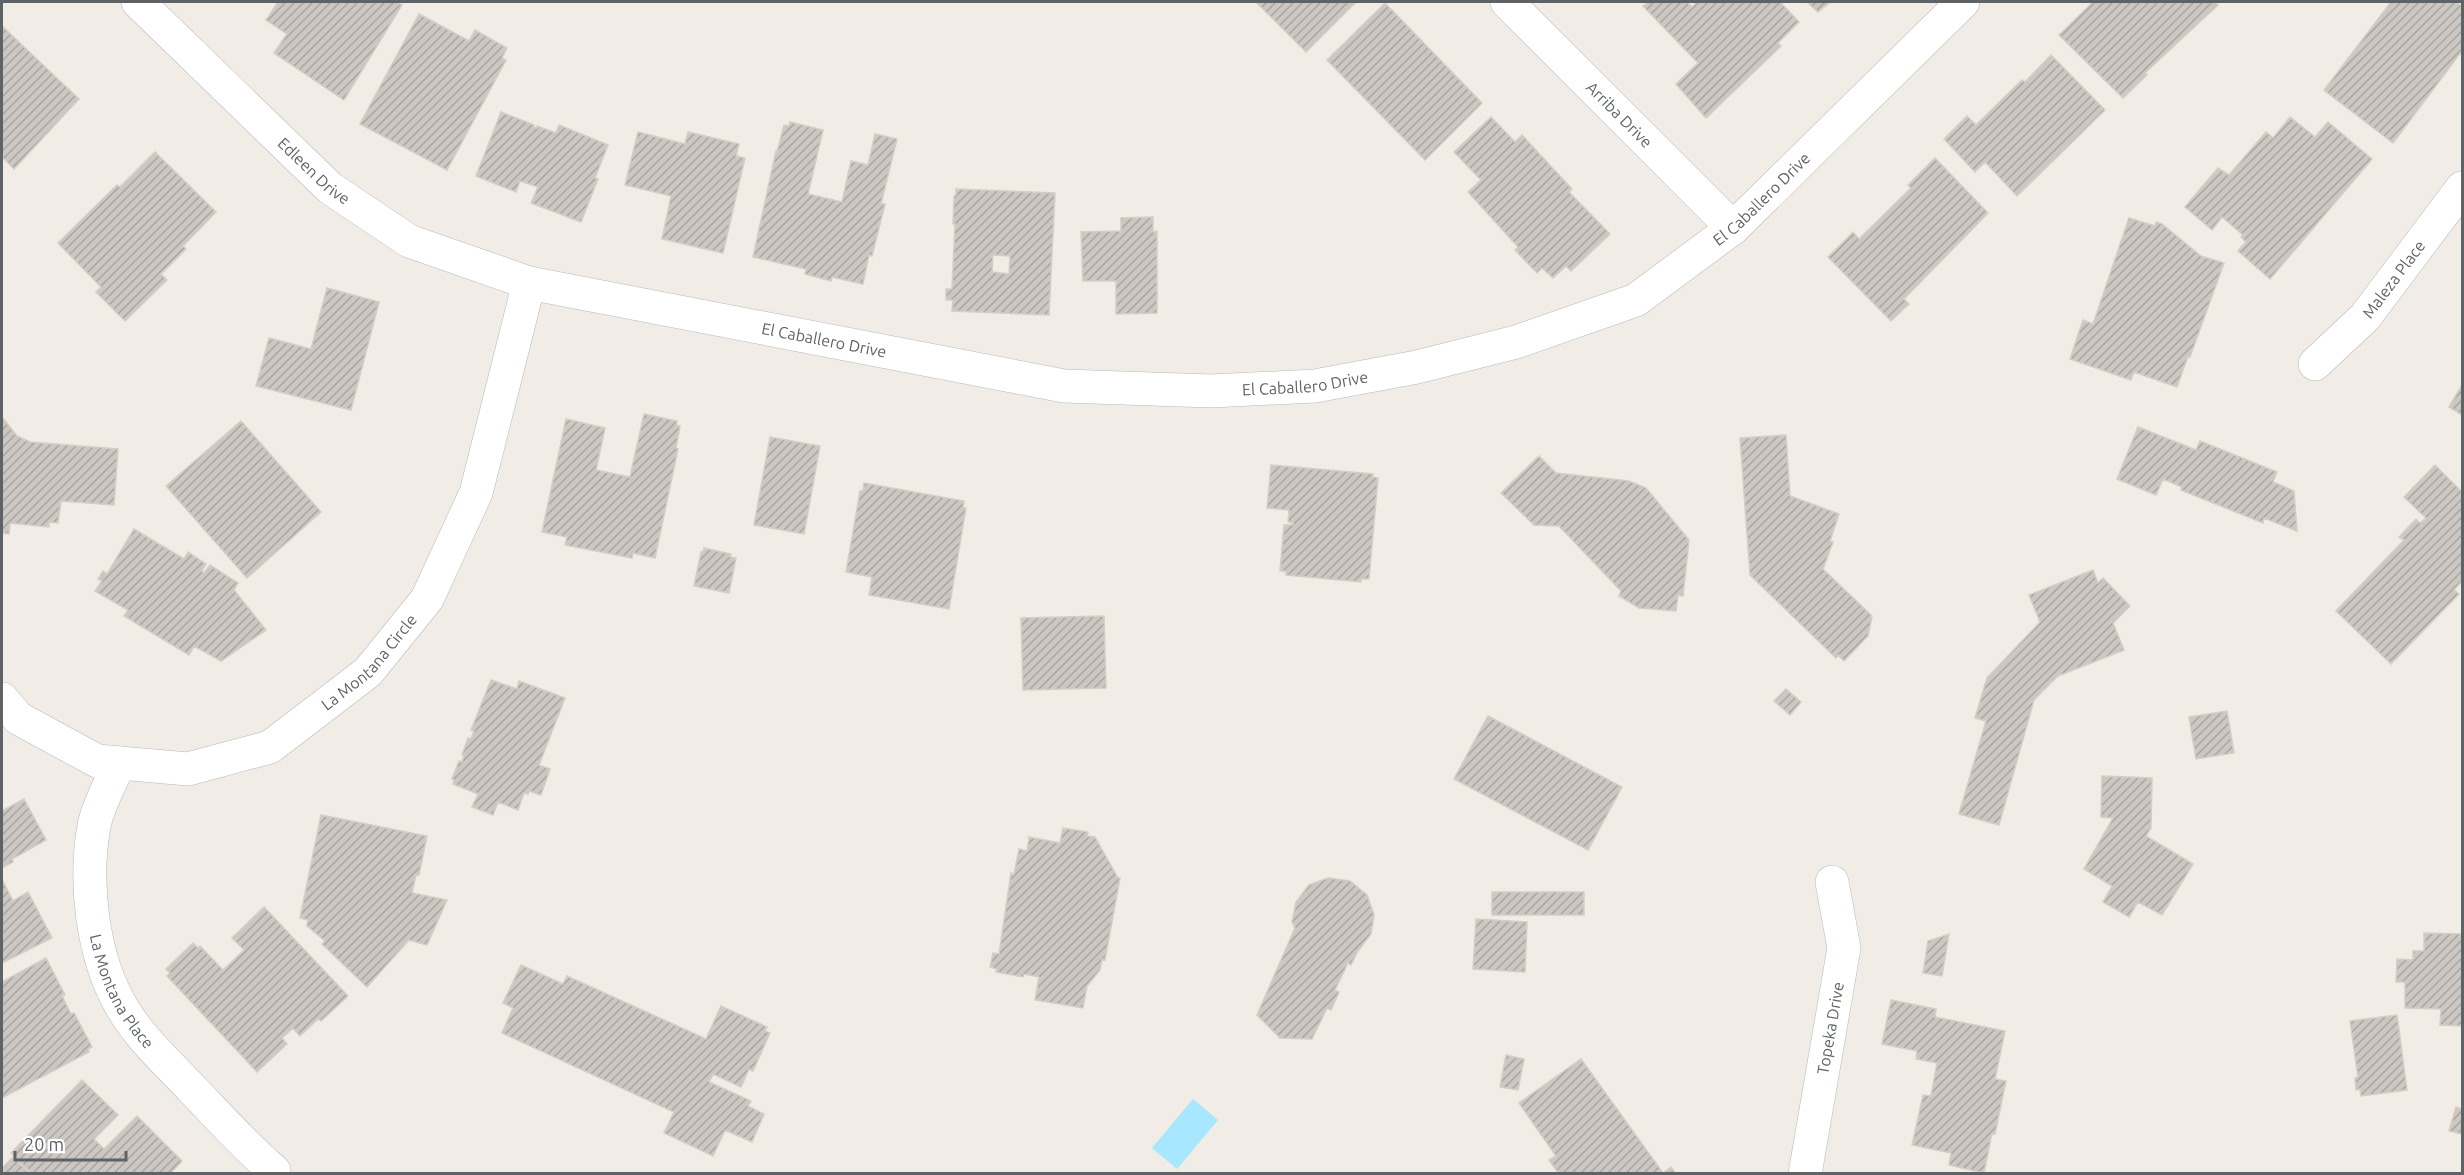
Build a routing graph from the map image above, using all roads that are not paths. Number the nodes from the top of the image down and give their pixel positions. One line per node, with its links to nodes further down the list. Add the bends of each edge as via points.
1 (138, 2): 6 (street, Edleen Drive, via 330,188 409,241)
2 (1507, 2): 5 (street, Arriba Drive)
3 (1963, 2): 5 (street, El Caballero Drive)
4 (2463, 188): 7 (street, Maleza Place, via 2365,317)
5 (1733, 228): 6 (street, El Caballero Drive, via 1636,300 1516,342 1417,367 1315,386 1211,391 1064,386)
6 (529, 283): 9 (street, La Montana Circle, via 476,493 427,599 368,672 270,747 188,769)
7 (2315, 364)
8 (2, 699): 9 (street, La Montana Circle, via 18,718 97,761)
9 (119, 763): 11 (street, La Montana Place, via 95,824 88,869 103,961 119,1004 141,1034)
10 (1833, 882): 12 (street, Topeka Drive, via 1844,948)
11 (274, 1171)
12 (1805, 1173)

